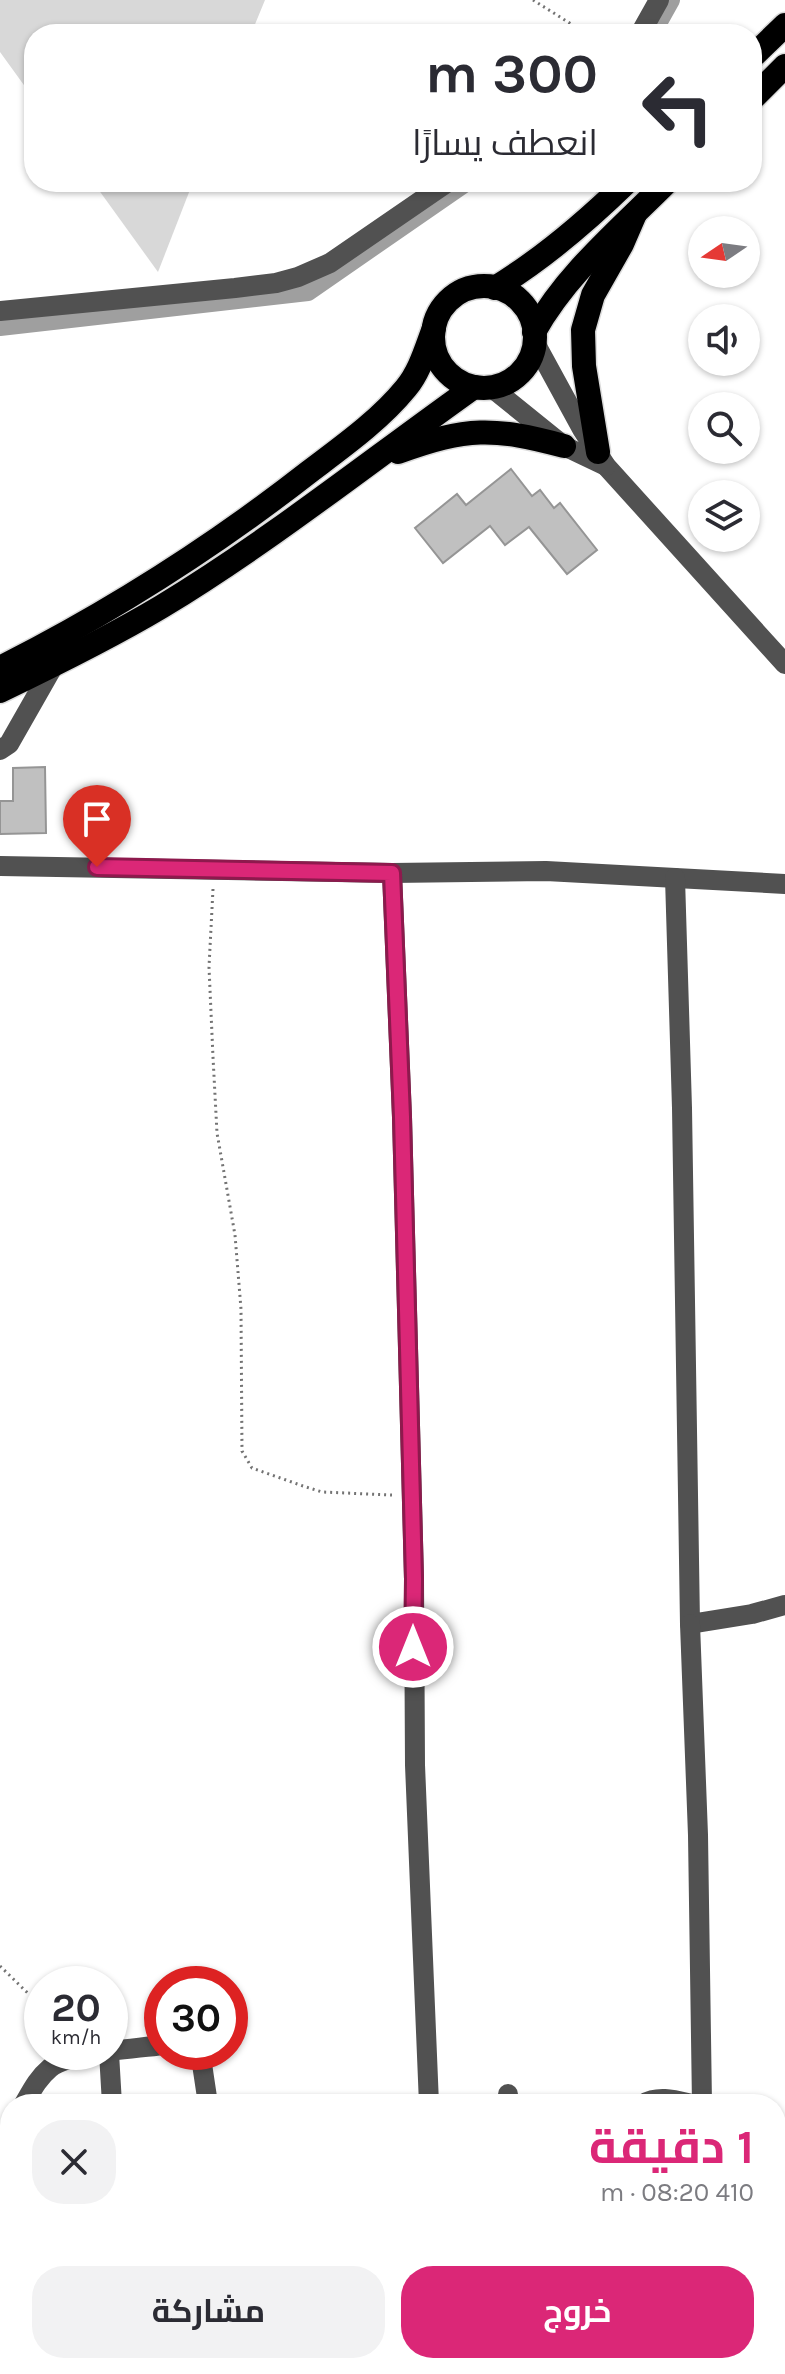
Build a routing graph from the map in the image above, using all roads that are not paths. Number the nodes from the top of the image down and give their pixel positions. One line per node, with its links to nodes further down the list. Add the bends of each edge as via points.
1 (659, 0): 2 (street)
2 (646, 24)
3 (785, 25): 4 (highway)
4 (762, 47)
5 (785, 66): 6 (highway)
6 (762, 89)
7 (433, 192): 12 (street, via 330,263 298,277)
8 (617, 192): 11 (highway, via 540,260)
9 (657, 192): 10 (highway)
10 (635, 214): 14 (highway, via 545,313); 18 (highway, via 593,295 583,330 584,366)
11 (495, 288): 13 (highway, via 479,286 449,299); 14 (highway, via 526,308)
12 (0, 311)
13 (434, 328): 15 (highway, via 433,344 447,372 459,382); 21 (highway, via 407,387 328,458 182,563)
14 (534, 336): 15 (highway, via 521,372 508,382); 18 (street)
15 (483, 387): 16 (street); 17 (highway)
16 (564, 446): 17 (highway, via 512,433 461,432); 18 (street)
17 (377, 459): 20 (highway, via 161,607)
18 (602, 459): 19 (street)
19 (785, 664)
20 (54, 665): 22 (highway); 23 (street, via 9,744)
21 (0, 668)
22 (0, 691)
23 (0, 750)
24 (0, 866): 25 (street)
25 (392, 873): 26 (street, via 546,871); 36 (street)
26 (675, 878): 27 (street); 29 (street)
27 (785, 884)
28 (785, 1605): 29 (street)
29 (690, 1624): 37 (street)
30 (49, 2070): 33 (street)
31 (110, 2070): 34 (street)
32 (203, 2070): 35 (street)
33 (29, 2094)
34 (111, 2094)
35 (206, 2094)
36 (428, 2094)
37 (702, 2094)

